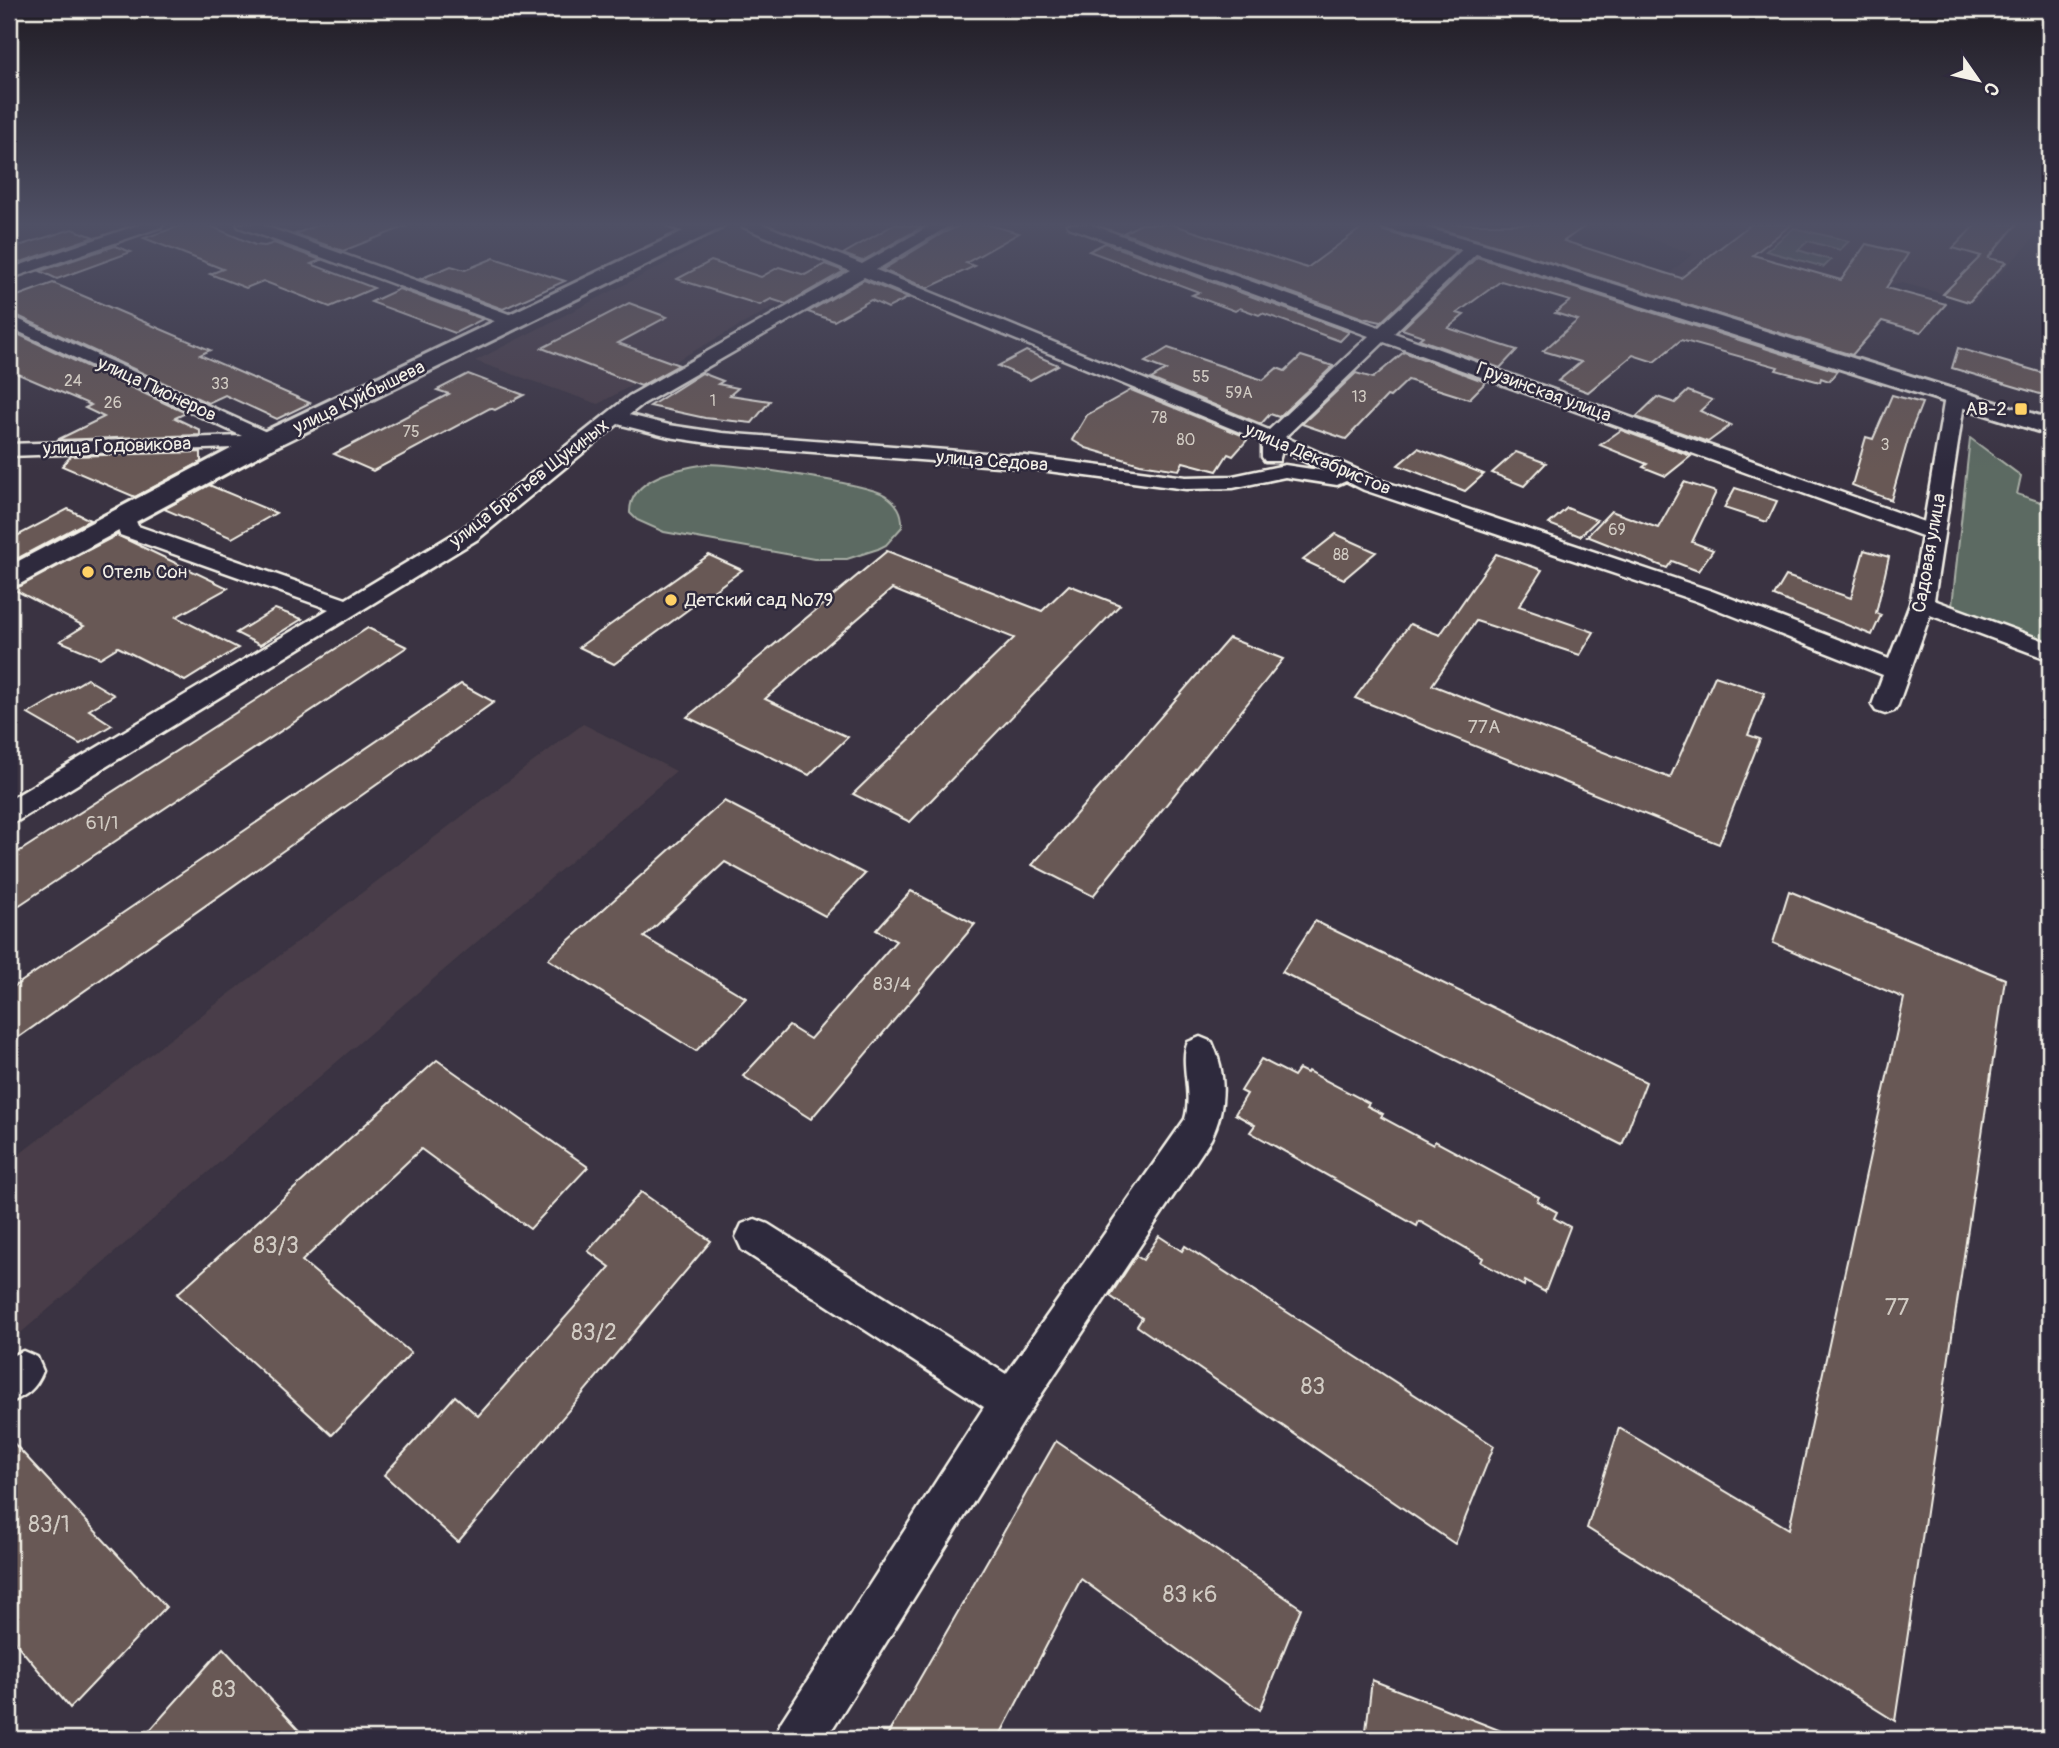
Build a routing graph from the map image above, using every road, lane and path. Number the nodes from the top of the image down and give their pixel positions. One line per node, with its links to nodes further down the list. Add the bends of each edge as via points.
1 (469, 306): 9 (street)
2 (545, 306): 9 (street, улица Куйбышева)
3 (800, 306): 12 (street, улица Братьев Щукиных)
4 (945, 306): 14 (street, улица Декабристов)
5 (1306, 306): 10 (street, Грузинская улица)
6 (1413, 306): 10 (street)
7 (1662, 306): 11 (street)
8 (9, 320): 15 (street, улица Пионеров)
9 (514, 322): 15 (street, улица Куйбышева)
10 (1384, 333): 14 (street); 20 (street, Грузинская улица)
11 (1955, 397): 13 (street); 20 (street, Садовая улица)
12 (612, 416): 17 (street, улица Седова, via 722,439 1025,462 1186,483 1233,482); 23 (street, улица Братьев Щукиных, via 470,534)
13 (2050, 427)
14 (1272, 438): 17 (street, via 1272,458); 18 (street, улица Декабристов)
15 (268, 440): 16 (street, улица Годовикова); 19 (street, улица Куйбышева)
16 (9, 450)
17 (1285, 471): 18 (street, улица Седова)
18 (1372, 485): 25 (street, улица Декабристов, via 1704,596)
19 (124, 516): 21 (street, улица Куйбышева); 23 (street, via 128,530)
20 (1933, 533): 22 (street, Садовая улица)
21 (9, 578)
22 (1922, 604): 24 (street); 25 (street, Садовая улица)
23 (349, 608): 27 (street, улица Братьев Щукиных)
24 (2050, 652)
25 (1896, 671): 26 (street, Садовая улица)
26 (1885, 705)
27 (14, 803)
28 (1200, 1052): 30 (street, via 1207,1109 1199,1128)
29 (755, 1237): 30 (street)
30 (1012, 1401): 31 (street)
31 (798, 1739)

